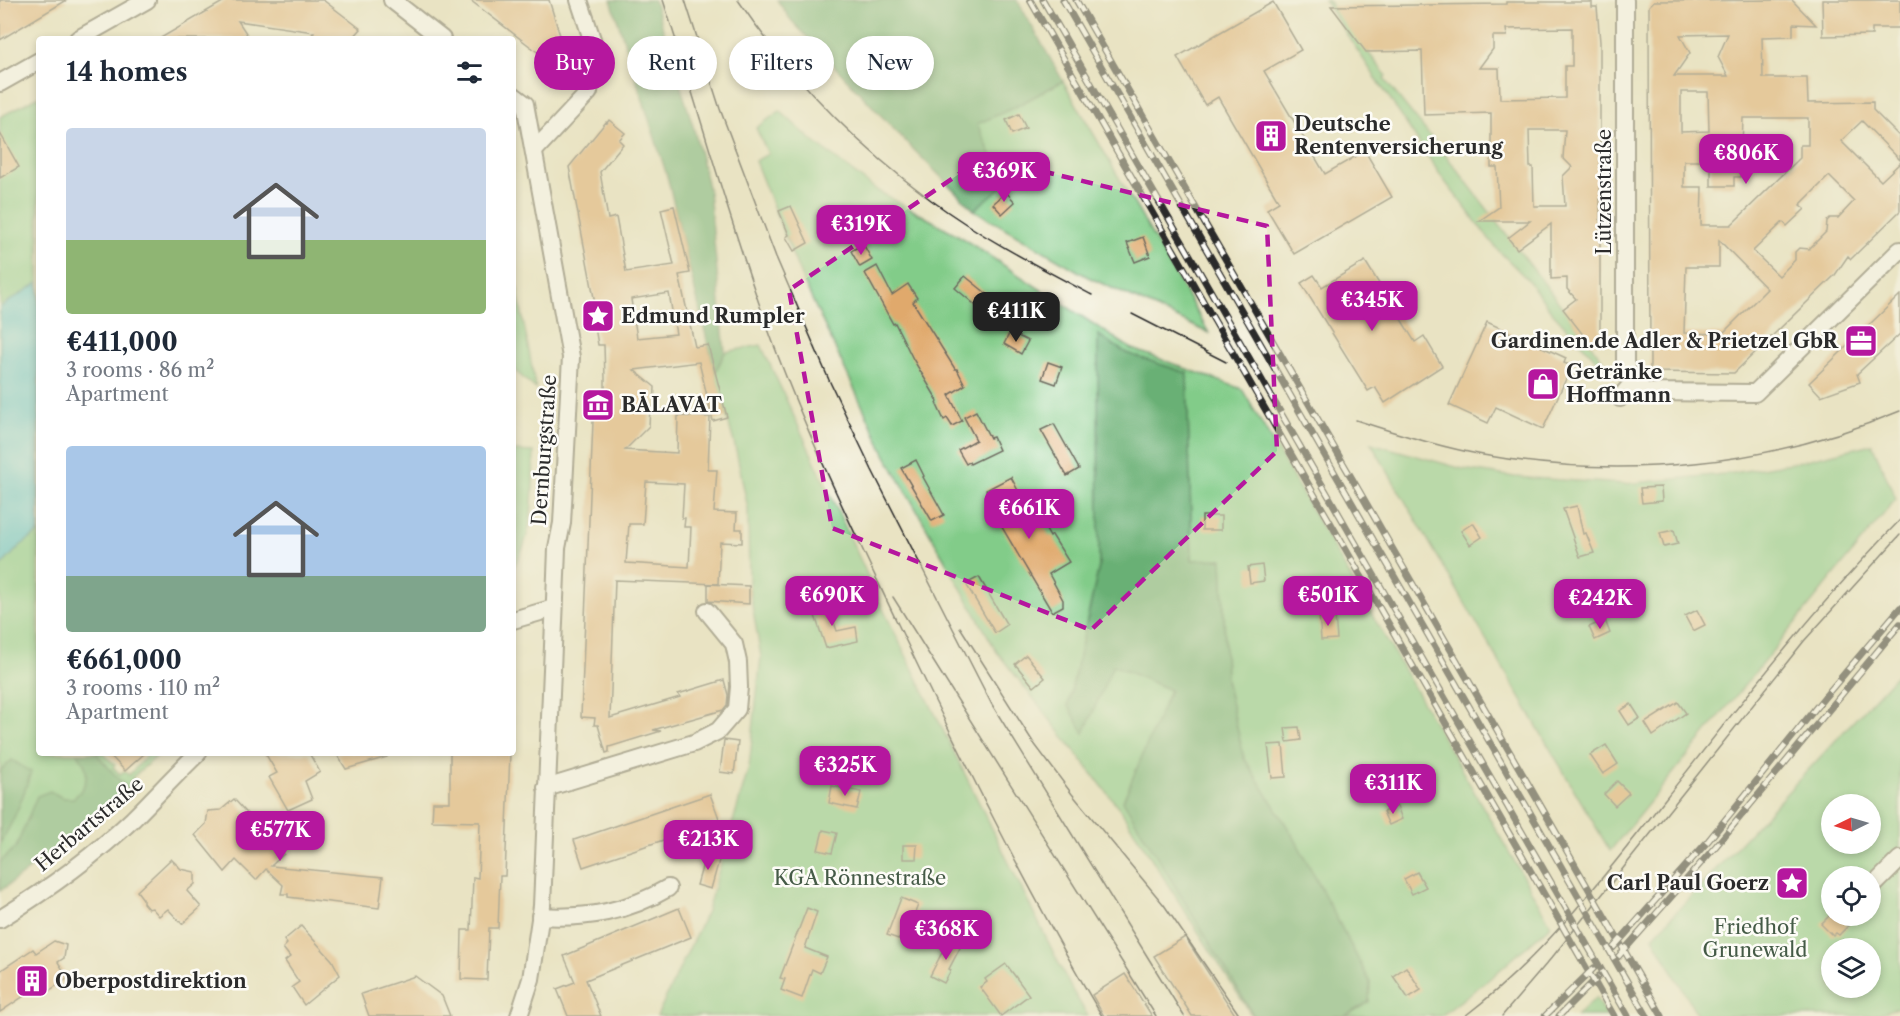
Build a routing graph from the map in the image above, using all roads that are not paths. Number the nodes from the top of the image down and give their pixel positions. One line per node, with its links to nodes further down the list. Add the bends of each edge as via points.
1 (147, 0): 5 (street)
2 (392, 0): 6 (street)
3 (579, 0): 10 (street, via 595,48 589,93)
4 (1625, 0): 12 (street, Lützenstraße, via 1625,363)
5 (83, 36)
6 (438, 36)
7 (36, 63): 8 (street)
8 (0, 83)
9 (516, 97): 10 (street, Dernburgstraße, via 525,104)
10 (533, 145): 14 (street, Dernburgstraße, via 571,357)
11 (1900, 250): 12 (street, via 1755,393 1646,392)
12 (1633, 382): 13 (street)
13 (1620, 398)
14 (554, 608): 16 (street); 18 (street, Dernburgstraße)
15 (707, 611): 18 (street, via 734,644 738,662 737,709 718,730 694,743)
16 (516, 619)
17 (195, 756): 23 (street, Herbartstraße, via 87,859)
18 (546, 788): 22 (street, Dernburgstraße)
19 (1900, 859): 20 (street)
20 (1881, 878)
21 (668, 888): 22 (street, via 648,900 596,915)
22 (540, 916): 24 (street, Dernburgstraße, via 531,979)
23 (0, 919)
24 (519, 1016)

